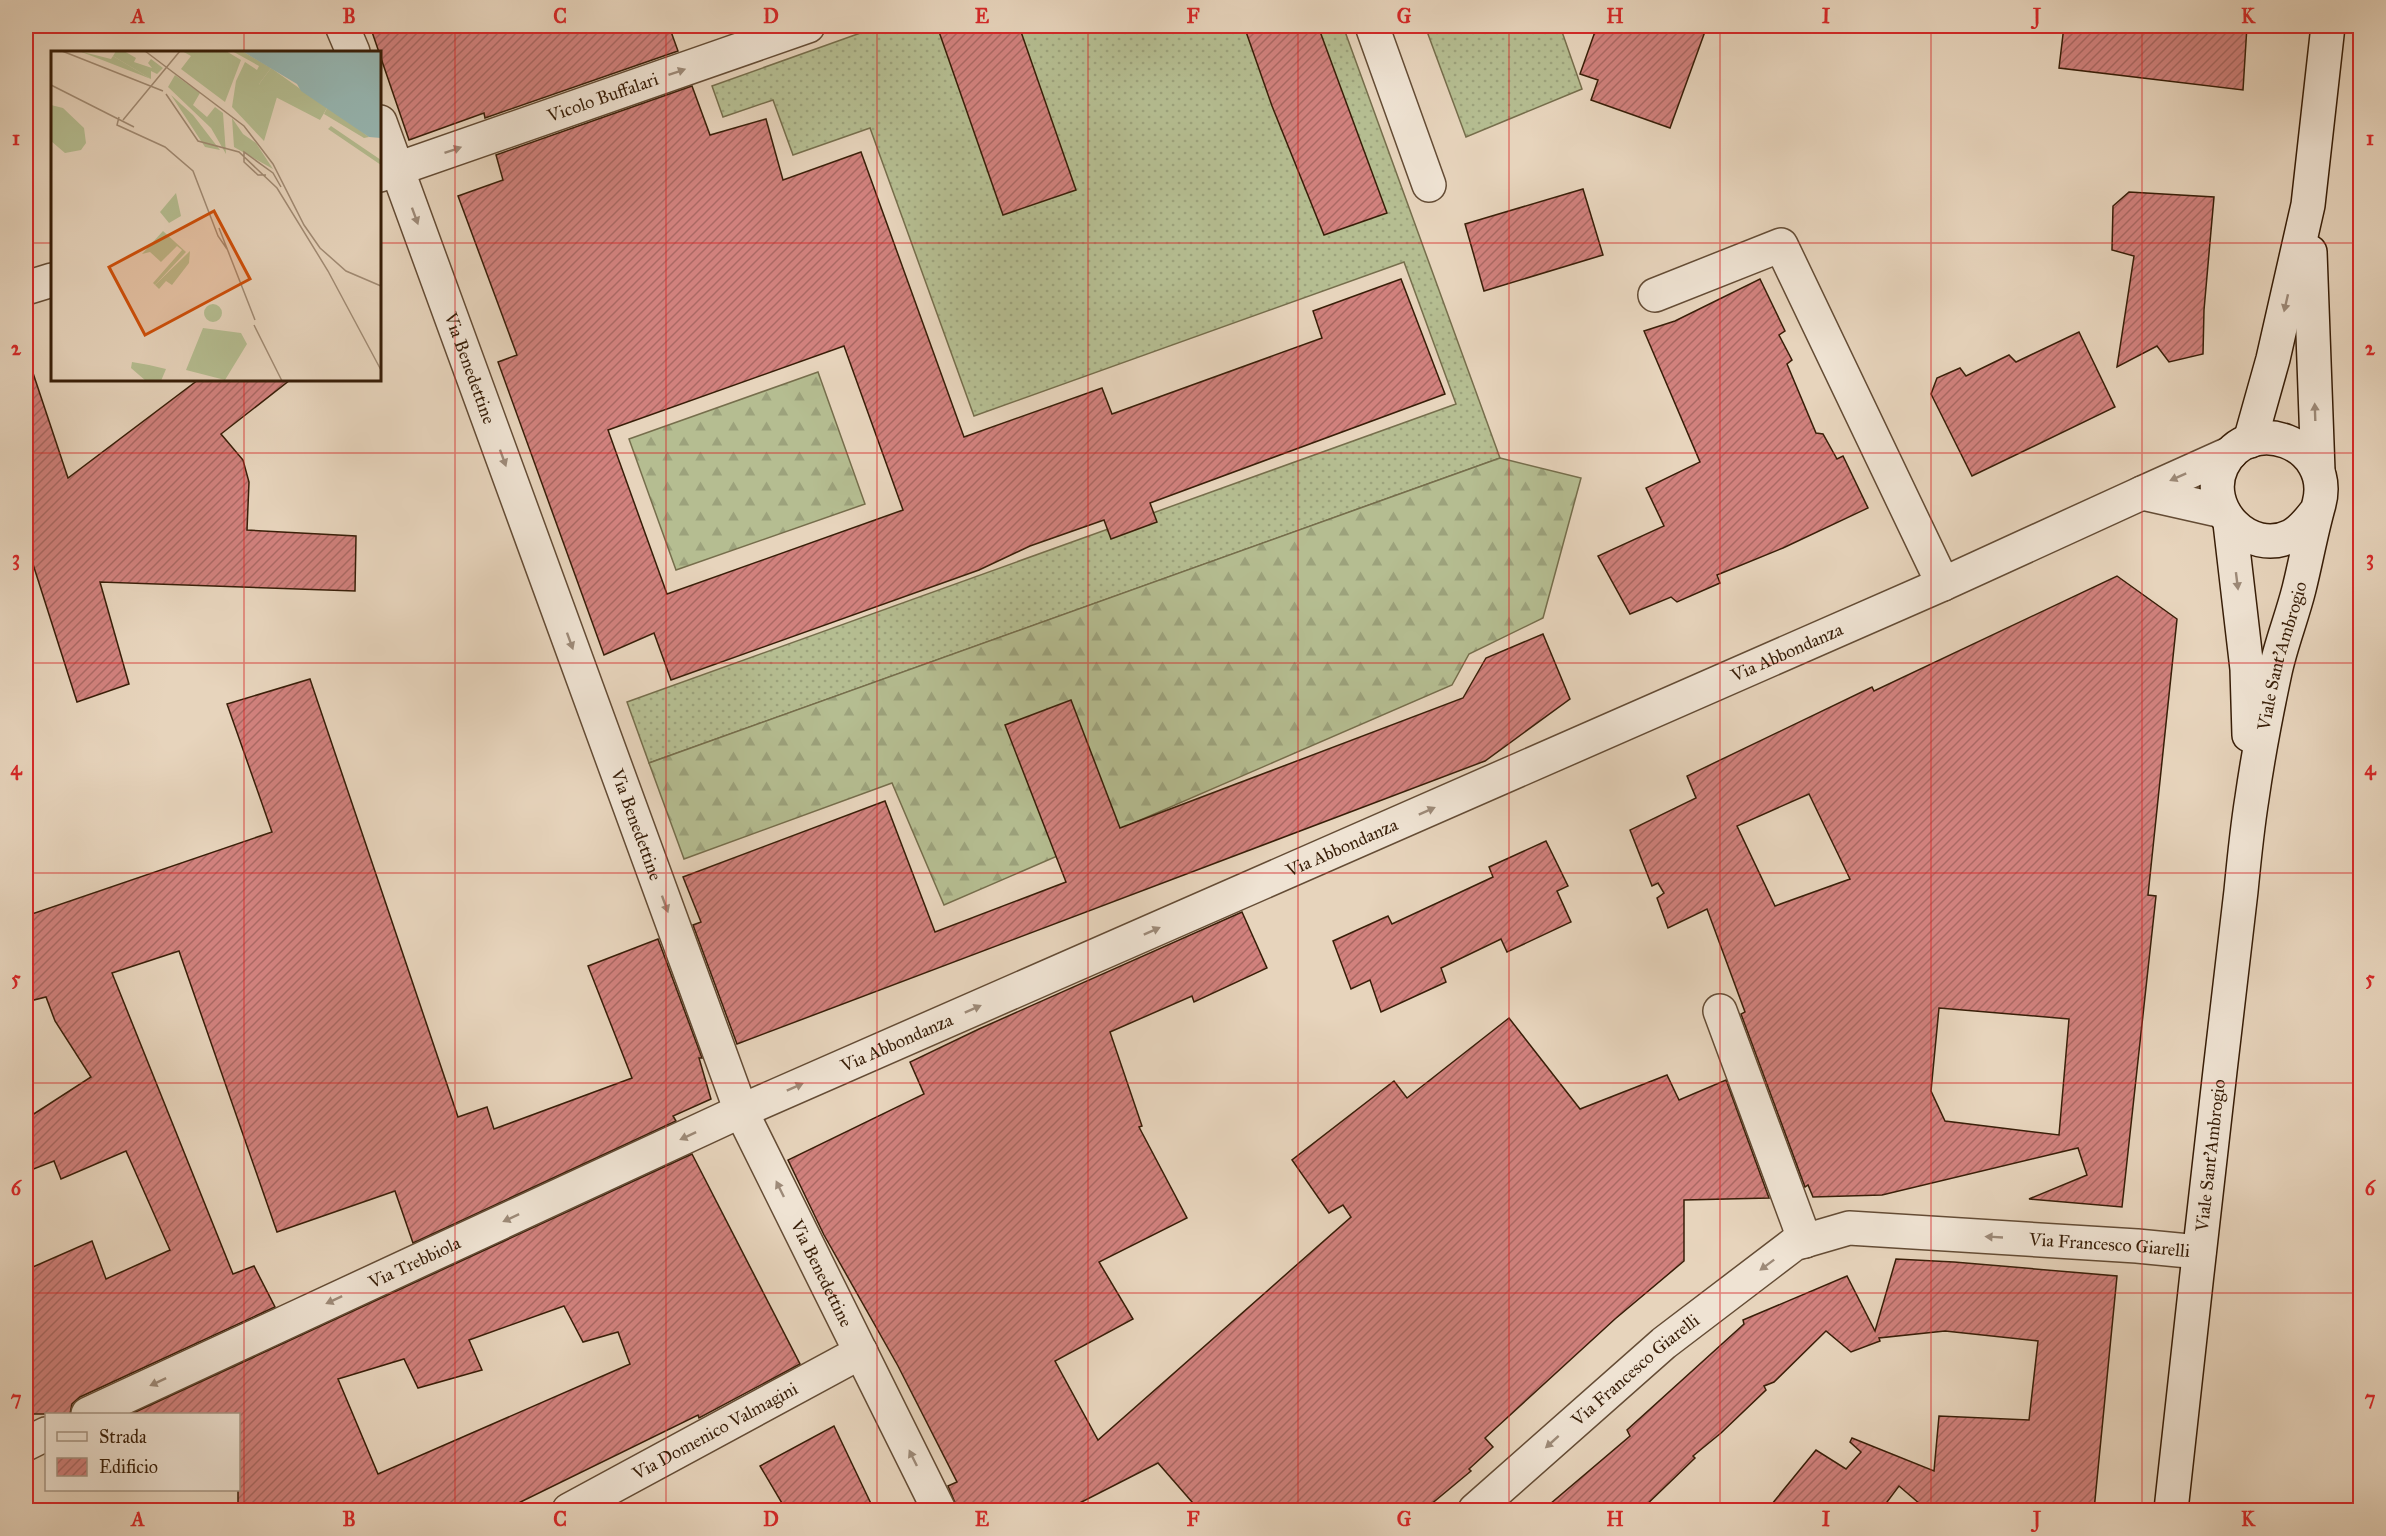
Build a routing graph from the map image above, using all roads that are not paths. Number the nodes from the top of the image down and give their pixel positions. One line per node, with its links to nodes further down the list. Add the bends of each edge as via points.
1 (342, 26): 5 (street)
2 (808, 26): 7 (street, Vicolo Buffalari, one-way to 2)
3 (1372, 26): 8 (street)
4 (2328, 26): 9 (street, Viale Sant'Ambrogio)
5 (353, 51)
6 (381, 128): 7 (street, Via Benedettine)
7 (389, 172): 21 (street, Via Benedettine, one-way to 21)
8 (1429, 185)
9 (2308, 205): 13 (street, Viale Sant'Ambrogio, one-way to 13, via 2273,359); 14 (street, Viale Sant'Ambrogio, one-way to 9)
10 (51, 280): 11 (street)
11 (26, 288)
12 (1655, 295): 18 (street, via 1781,245)
13 (2240, 447): 14 (street, via 2266,437 2282,439 2297,445); 15 (street, Via Abbondanza, one-way to 15); 17 (street, Viale Sant'Ambrogio, via 2222,466 2218,481 2218,496)
14 (2318, 471): 16 (street, Viale Sant'Ambrogio, via 2321,492)
15 (2142, 493): 17 (street); 18 (street, Via Abbondanza)
16 (2315, 513): 17 (street, via 2290,536 2273,541 2241,532); 19 (street, Viale Sant'Ambrogio, via 2275,671)
17 (2226, 517): 19 (street, Viale Sant'Ambrogio, one-way to 19, via 2247,669)
18 (1943, 584): 21 (street, Via Abbondanza, one-way to 18)
19 (2251, 800): 23 (street, Viale Sant'Ambrogio)
20 (1720, 1011): 22 (street)
21 (741, 1111): 24 (street, Via Benedettine, one-way to 21); 25 (street, Via Trebbiola, one-way to 25)
22 (1805, 1241): 23 (street, Via Francesco Giarelli, one-way to 22, via 1849,1228); 30 (street, Via Francesco Giarelli, one-way to 30, via 1794,1244 1664,1343)
23 (2199, 1252): 31 (street, Viale Sant'Ambrogio)
24 (861, 1352): 28 (street, Via Domenico Valmagini); 29 (street, Via Benedettine, one-way to 24)
25 (90, 1413)
26 (45, 1434): 27 (street)
27 (26, 1444)
28 (569, 1510)
29 (939, 1510)
30 (1475, 1510)
31 (2171, 1510)

